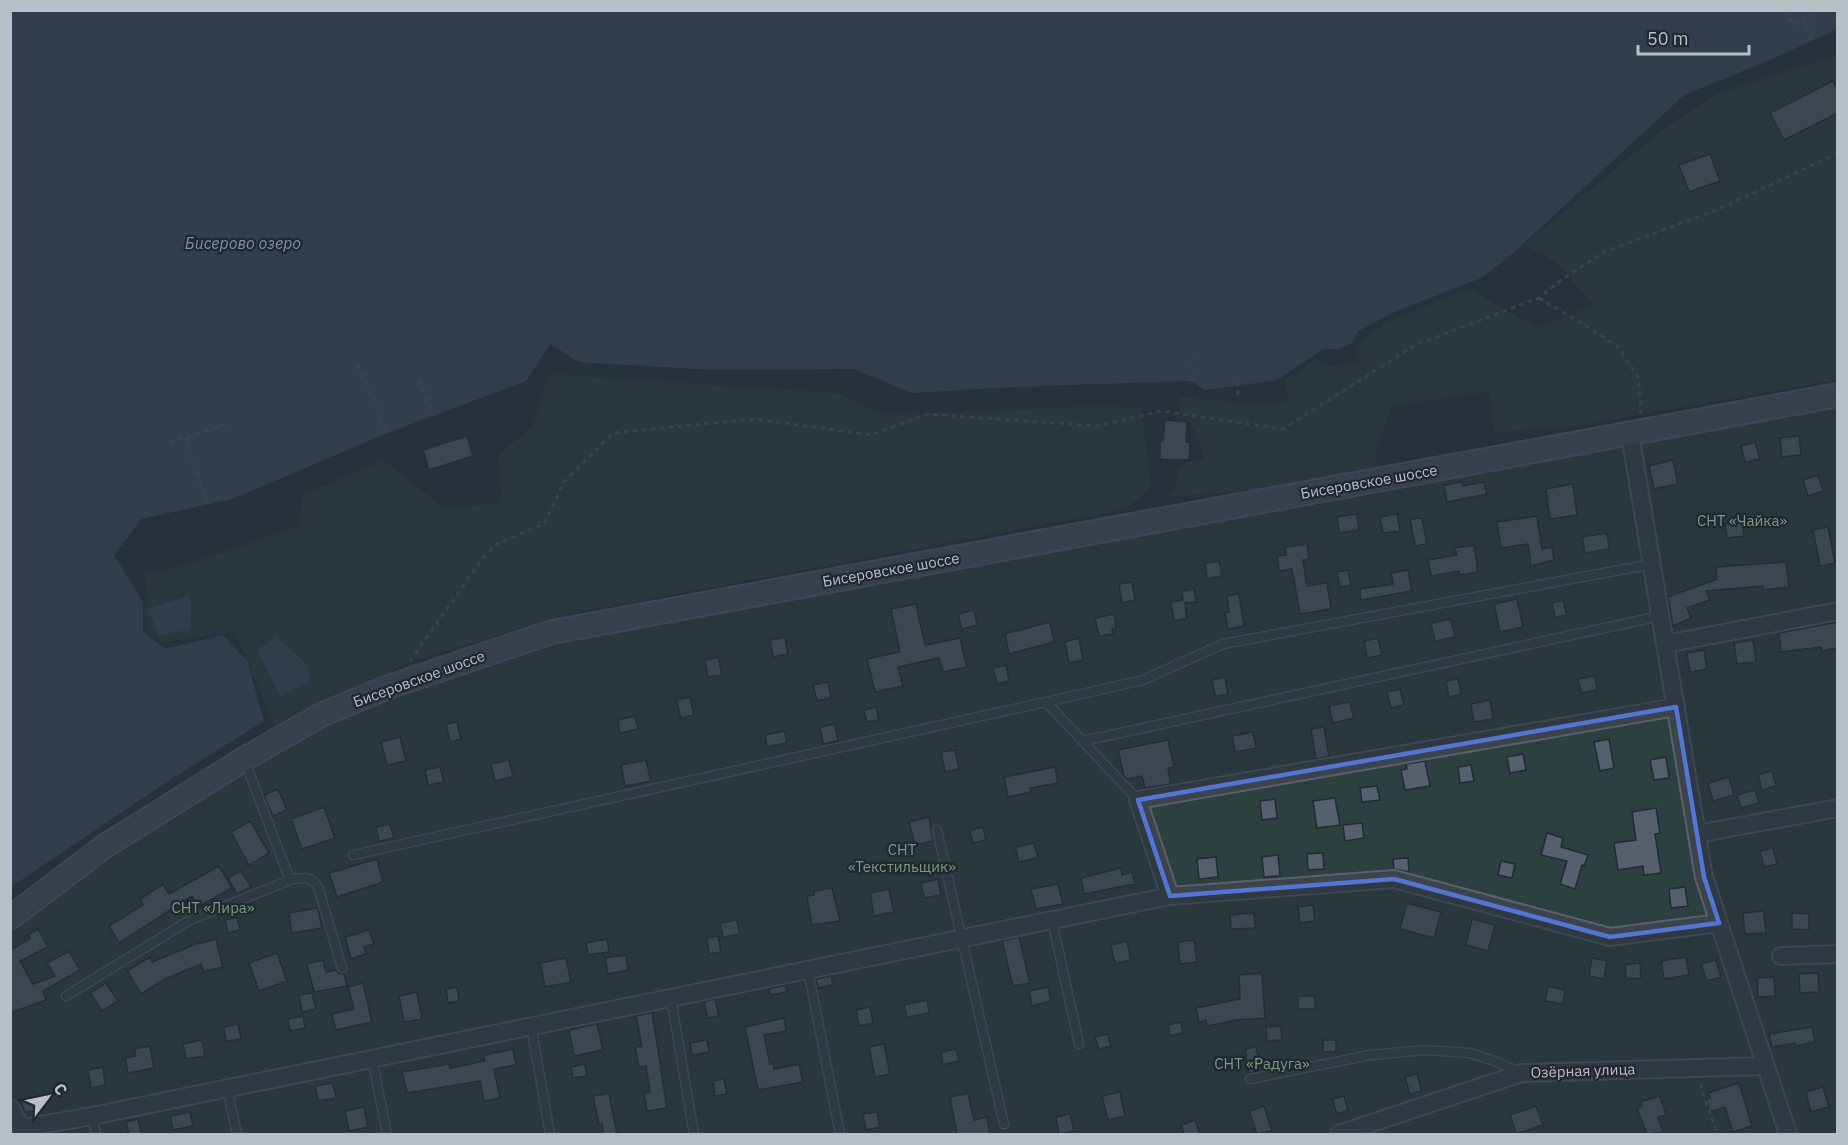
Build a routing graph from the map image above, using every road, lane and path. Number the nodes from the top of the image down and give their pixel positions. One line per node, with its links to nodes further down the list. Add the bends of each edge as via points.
1 (1785, 10): 3 (path, via 1793,25)
2 (1811, 10): 3 (path, via 1813,15)
3 (1803, 20): 4 (path)
4 (1812, 41)
5 (1838, 153): 6 (path, via 1719,209 1604,252)
6 (1539, 298): 16 (path, via 1620,350 1639,379); 25 (path, via 1417,344 1283,429 1161,411 1097,426 928,414 872,435 754,419 613,433 564,482 544,524 498,544 482,559)
7 (1193, 353): 11 (path)
8 (358, 365): 17 (path)
9 (1238, 376): 13 (path)
10 (419, 380): 14 (path)
11 (1191, 381)
12 (1838, 395): 16 (main road, Бисеровское шоссе)
13 (1238, 396)
14 (433, 416)
15 (227, 424): 18 (path)
16 (1637, 432): 21 (street); 29 (main road, Бисеровское шоссе, via 552,632 391,686 321,715)
17 (387, 433)
18 (186, 437): 19 (path); 20 (path)
19 (170, 442)
20 (208, 505)
21 (1652, 564): 23 (street); 26 (lane, via 1223,644 1143,680)
22 (1838, 611): 24 (street)
23 (1660, 616): 24 (street); 28 (lane)
24 (1665, 644): 27 (street)
25 (409, 661)
26 (1046, 702): 28 (lane); 34 (lane)
27 (1676, 708): 30 (street); 33 (street)
28 (1083, 741): 30 (lane)
29 (244, 759): 35 (lane); 37 (main road, Бисеровское шоссе, via 105,846)
30 (1138, 800): 36 (street)
31 (1838, 808): 33 (street)
32 (937, 830): 40 (lane)
33 (1697, 834): 39 (street, via 1704,877)
34 (353, 855)
35 (290, 880): 43 (lane, via 306,877 318,887); 45 (lane, via 190,920)
36 (1170, 896): 38 (street); 39 (street, via 1394,879 1610,937)
37 (10, 918)
38 (1052, 920): 40 (street); 48 (lane)
39 (1719, 923): 50 (street)
40 (962, 938): 44 (street); 57 (lane)
41 (1838, 954): 42 (street)
42 (1781, 956)
43 (342, 968)
44 (808, 970): 46 (street); 64 (lane)
45 (66, 996)
46 (671, 998): 47 (street); 63 (lane)
47 (531, 1026): 49 (street); 62 (lane)
48 (1079, 1044)
49 (372, 1058): 54 (street); 61 (lane)
50 (1765, 1066): 51 (street, Озёрная улица); 67 (street)
51 (1695, 1068): 52 (street, Озёрная улица); 66 (path)
52 (1522, 1073): 53 (lane, via 1470,1053 1424,1050 1371,1054); 65 (street, Озёрная улица)
53 (1250, 1079)
54 (227, 1088): 56 (street); 60 (lane)
55 (10, 1108): 58 (street)
56 (92, 1116): 58 (street); 59 (lane)
57 (1004, 1124)
58 (16, 1129)
59 (96, 1134)
60 (237, 1134)
61 (387, 1134)
62 (550, 1134)
63 (694, 1134)
64 (840, 1134)
65 (1339, 1134)
66 (1717, 1134)
67 (1788, 1134)

